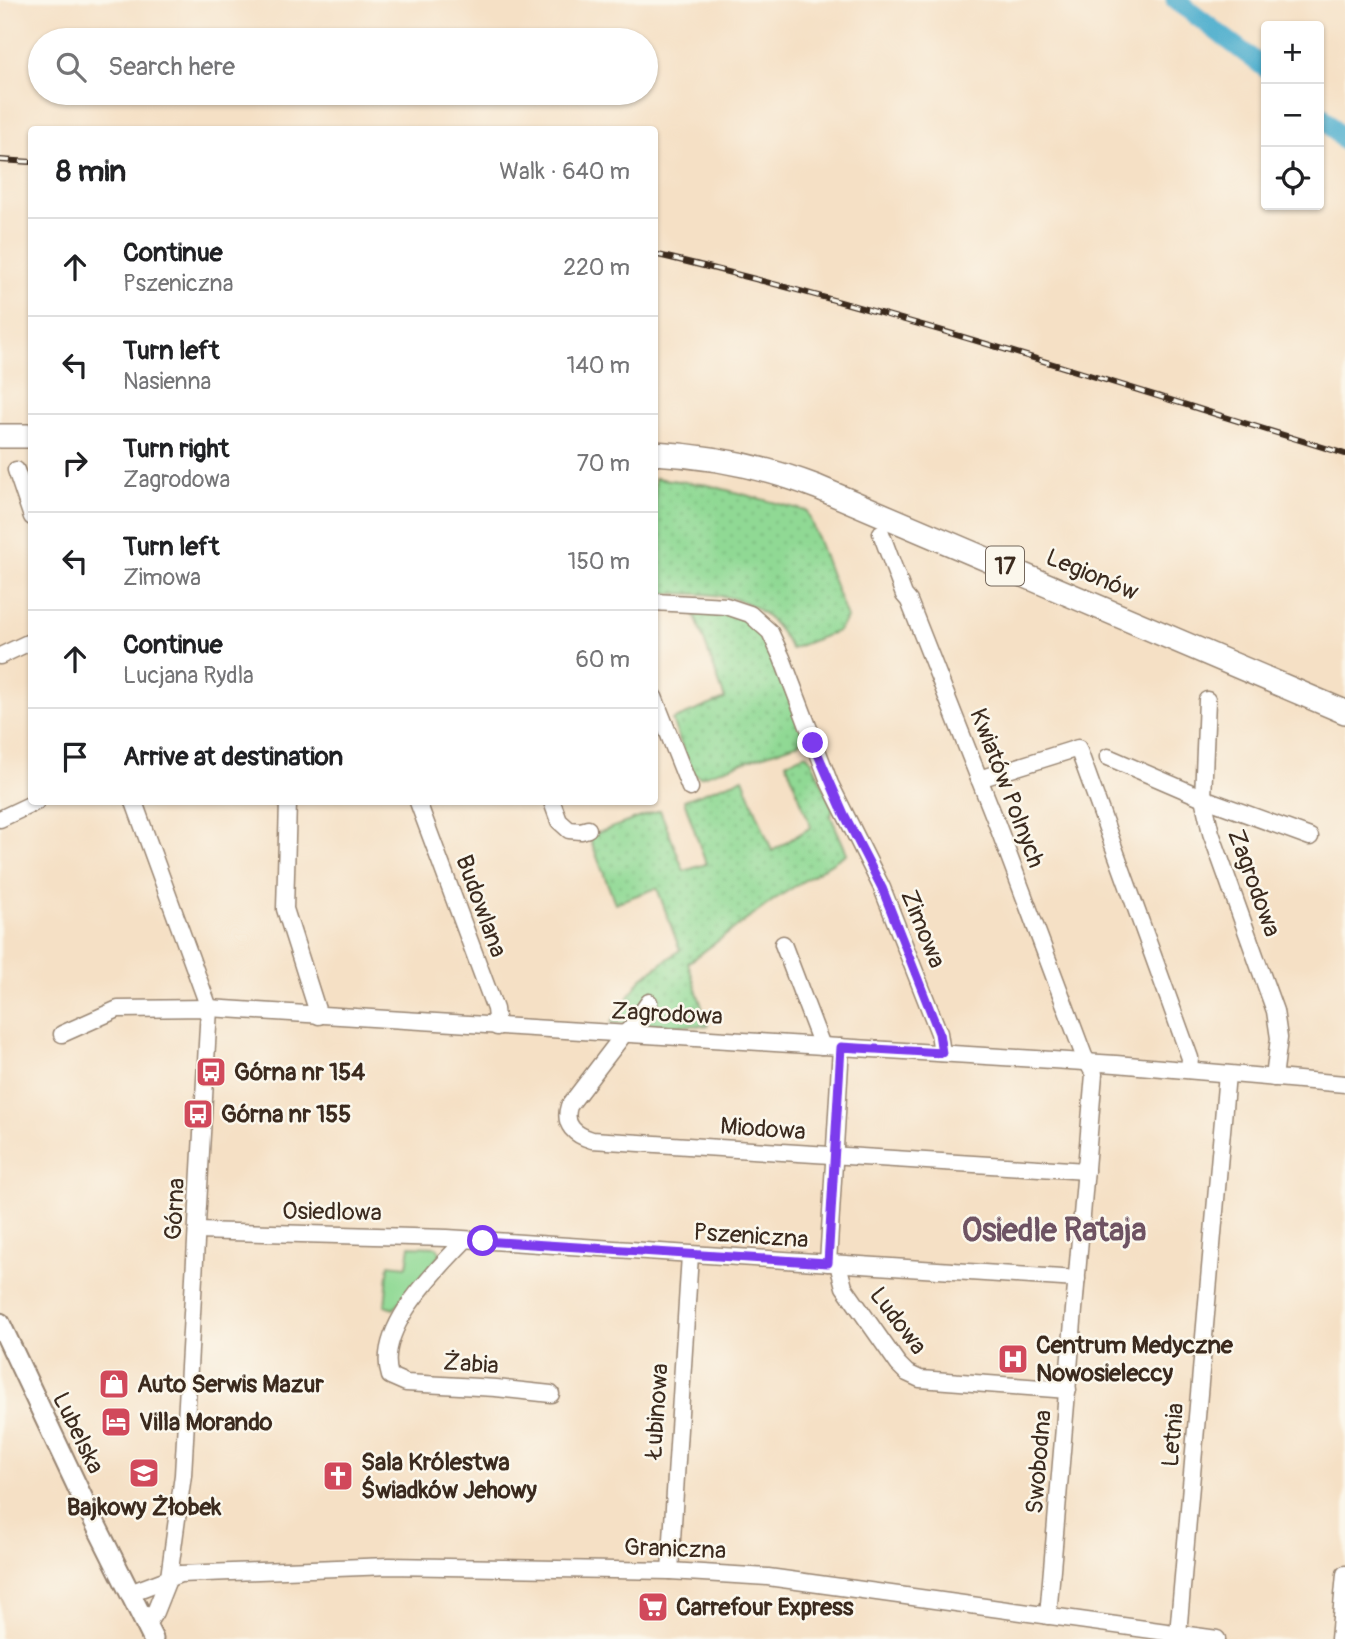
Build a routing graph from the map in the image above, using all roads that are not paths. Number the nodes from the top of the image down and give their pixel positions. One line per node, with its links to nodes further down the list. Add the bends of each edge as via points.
1 (0, 436): 2 (highway)
2 (28, 436)
3 (658, 453): 12 (highway, Legionów / 17, via 727,462 817,487)
4 (16, 470): 5 (street)
5 (28, 505)
6 (881, 533): 14 (street, Kwiatów Polnych)
7 (658, 602): 34 (street, Zimowa, via 726,606 750,614 770,632 830,784 882,888 939,1033)
8 (28, 643): 9 (street)
9 (0, 656)
10 (1207, 700): 16 (street, Zagrodowa)
11 (658, 707): 15 (street)
12 (1345, 712)
13 (1108, 757): 16 (street)
14 (979, 779): 35 (street, Kwiatów Polnych); 36 (street, via 1078,748 1190,1058)
15 (690, 788)
16 (1203, 798): 24 (street); 38 (street, Zagrodowa, via 1210,833 1275,1010 1279,1038)
17 (30, 805): 22 (street)
18 (135, 805): 27 (street, Górna)
19 (288, 805): 28 (street, via 285,909)
20 (419, 805): 29 (street, Budowlana, via 495,1009)
21 (553, 805): 23 (street, via 559,821 569,830)
22 (0, 819)
23 (588, 829)
24 (1310, 838)
25 (783, 944): 32 (street)
26 (649, 1002): 31 (street)
27 (209, 1008): 28 (street, Zagrodowa); 30 (street, Zagrodowa, via 118,1009); 42 (street, Górna)
28 (319, 1016): 29 (street, Zagrodowa)
29 (497, 1027): 31 (street, Zagrodowa)
30 (62, 1034)
31 (624, 1034): 32 (street, Zagrodowa); 40 (street, Miodowa, via 569,1106 568,1125 575,1133 592,1140)
32 (822, 1046): 33 (street, Zagrodowa)
33 (841, 1047): 34 (street, Zagrodowa); 40 (street)
34 (942, 1053): 35 (street, Zagrodowa)
35 (1087, 1062): 36 (street, Zagrodowa); 41 (street, Swobodna, via 1094,1074)
36 (1189, 1070): 37 (street, Zagrodowa)
37 (1227, 1074): 38 (street, Zagrodowa); 57 (street, Letnia)
38 (1274, 1078): 39 (street, Zagrodowa)
39 (1345, 1084)
40 (834, 1156): 41 (street, Miodowa); 45 (street)
41 (1086, 1171): 46 (street, Swobodna)
42 (197, 1231): 43 (street, Osiedlowa); 52 (street, Górna, via 183,1475)
43 (465, 1240): 44 (street, Pszeniczna); 49 (street, Żabia, via 401,1316 391,1338 390,1376 406,1382)
44 (690, 1255): 45 (street, Pszeniczna); 50 (street, Łubinowa)
45 (833, 1264): 46 (street, Pszeniczna); 48 (street, Ludowa, via 898,1364 912,1376)
46 (1077, 1279): 48 (street, Swobodna)
47 (0, 1323): 53 (main road, Lubelska)
48 (1068, 1390): 54 (street, Swobodna)
49 (551, 1394)
50 (670, 1570): 52 (street, Graniczna, via 389,1566); 54 (street, Graniczna, via 768,1577)
51 (1345, 1574): 59 (street)
52 (169, 1577): 53 (street, Graniczna); 56 (street, Górna)
53 (130, 1593): 56 (main road, Lubelska)
54 (1048, 1616): 55 (street, Graniczna)
55 (1109, 1632): 57 (street, Graniczna)
56 (150, 1633)
57 (1178, 1634): 58 (street, Graniczna)
58 (1217, 1639)
59 (1339, 1639)

